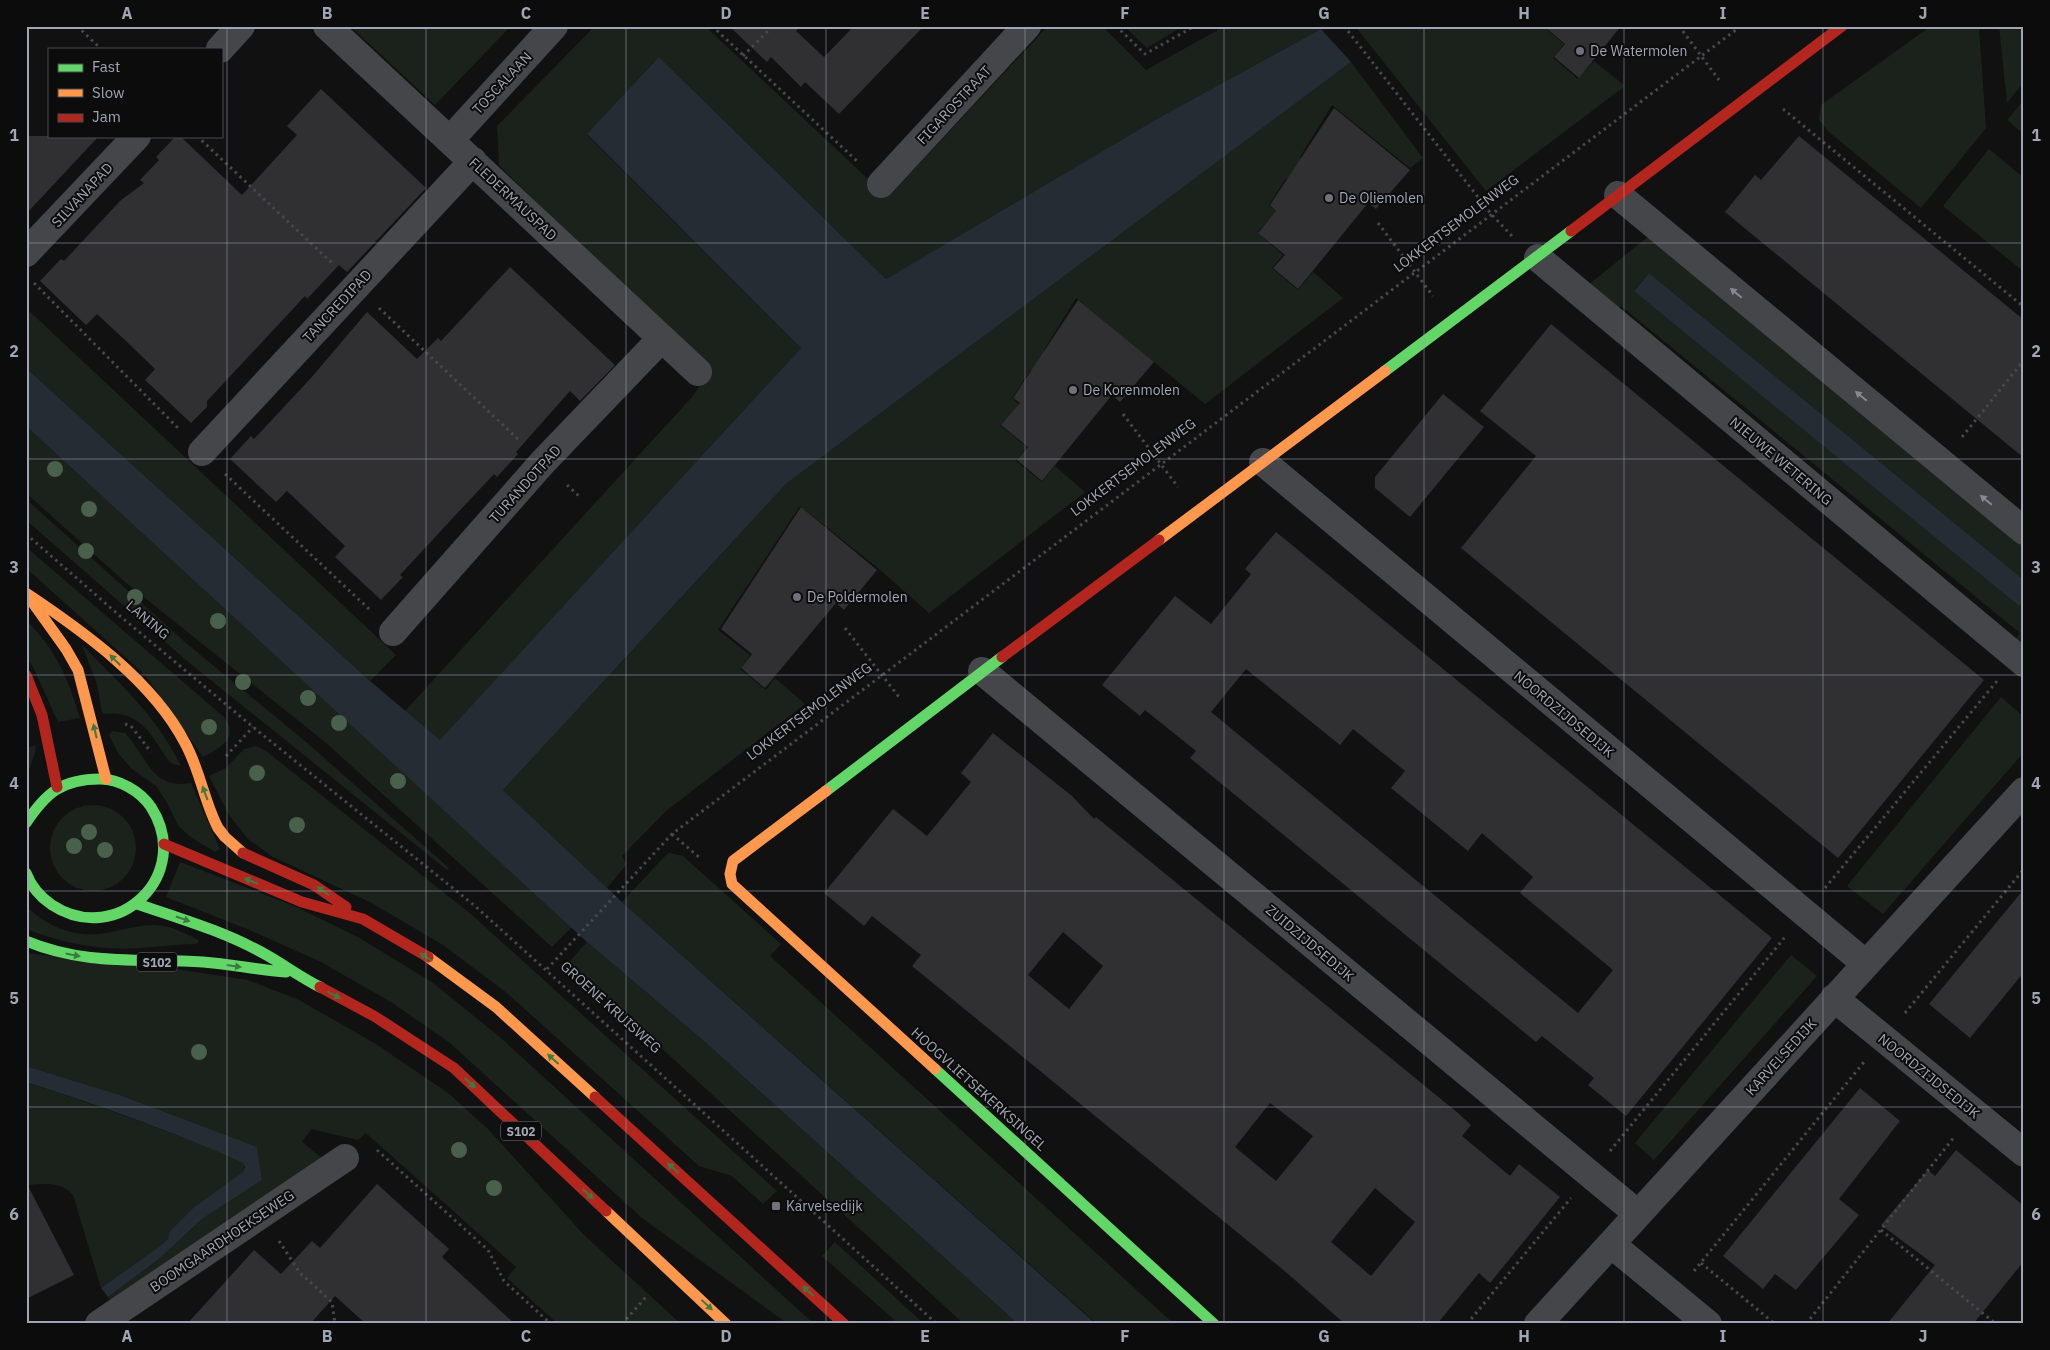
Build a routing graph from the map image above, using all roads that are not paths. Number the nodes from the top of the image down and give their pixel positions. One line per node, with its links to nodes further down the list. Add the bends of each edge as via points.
1 (241, 26): 6 (street)
2 (328, 26): 8 (street, FLEDERMAUSPAD)
3 (554, 26): 8 (street, TOSCALAAN)
4 (1027, 26): 10 (street, FIGAROSTRAAT)
5 (1842, 26): 11 (main road)
6 (221, 48)
7 (135, 138): 12 (street, SILVANAPAD)
8 (450, 140): 9 (street, FLEDERMAUSPAD)
9 (473, 161): 14 (street, FLEDERMAUSPAD); 16 (street, TANCREDIPAD)
10 (881, 184)
11 (1618, 195): 13 (main road); 18 (street, one-way to 11)
12 (26, 254)
13 (1538, 258): 17 (main road); 21 (street, NIEUWE WETERING)
14 (661, 339): 15 (street, FLEDERMAUSPAD); 20 (street, TURANDOTPAD, via 543,462)
15 (698, 372)
16 (202, 452)
17 (1263, 462): 22 (main road); 33 (street, NOORDZIJDSEDIJK)
18 (2024, 531)
19 (26, 593): 24 (main road, one-way to 19, via 78,670); 31 (main road, one-way to 19, via 316,886 238,850 224,836 215,820 187,746 169,716 111,656 69,621)
20 (393, 632)
21 (2020, 661)
22 (982, 671): 38 (street, ZUIDZIJDSEDIJK); 43 (main road, HOOGVLIETSEKERKSINGEL, via 732,861 732,884)
23 (26, 675): 25 (main road, via 33,686 43,719)
24 (106, 779): 25 (main road, via 91,777); 28 (main road, via 126,786 147,803 160,826)
25 (57, 787): 27 (main road, via 43,797)
26 (2024, 791): 33 (street, KARVELSEDIJK)
27 (26, 823)
28 (164, 844): 30 (main road, via 156,883); 31 (main road, one-way to 28, via 302,902)
29 (27, 876): 30 (main road, via 52,907 70,916 109,917)
30 (137, 904): 34 (main road, S102, one-way to 34, via 208,928 270,957)
31 (363, 919): 42 (main road, one-way to 31, via 496,1007 432,960)
32 (26, 941): 34 (main road, S102, one-way to 34, via 68,955 105,962 202,962)
33 (1866, 964): 35 (street, KARVELSEDIJK)
34 (291, 972): 41 (main road, S102, one-way to 41, via 374,1016 454,1068)
35 (1834, 998): 36 (street, NOORDZIJDSEDIJK); 38 (street, KARVELSEDIJK)
36 (2024, 1153)
37 (345, 1158): 40 (street, BOOMGAARDHOEKSEWEG)
38 (1638, 1214): 39 (street, KARVELSEDIJK)
39 (1611, 1244): 44 (street, KARVELSEDIJK); 45 (street)
40 (99, 1324)
41 (726, 1324)
42 (844, 1324)
43 (1214, 1324)
44 (1538, 1324)
45 (1708, 1324)

